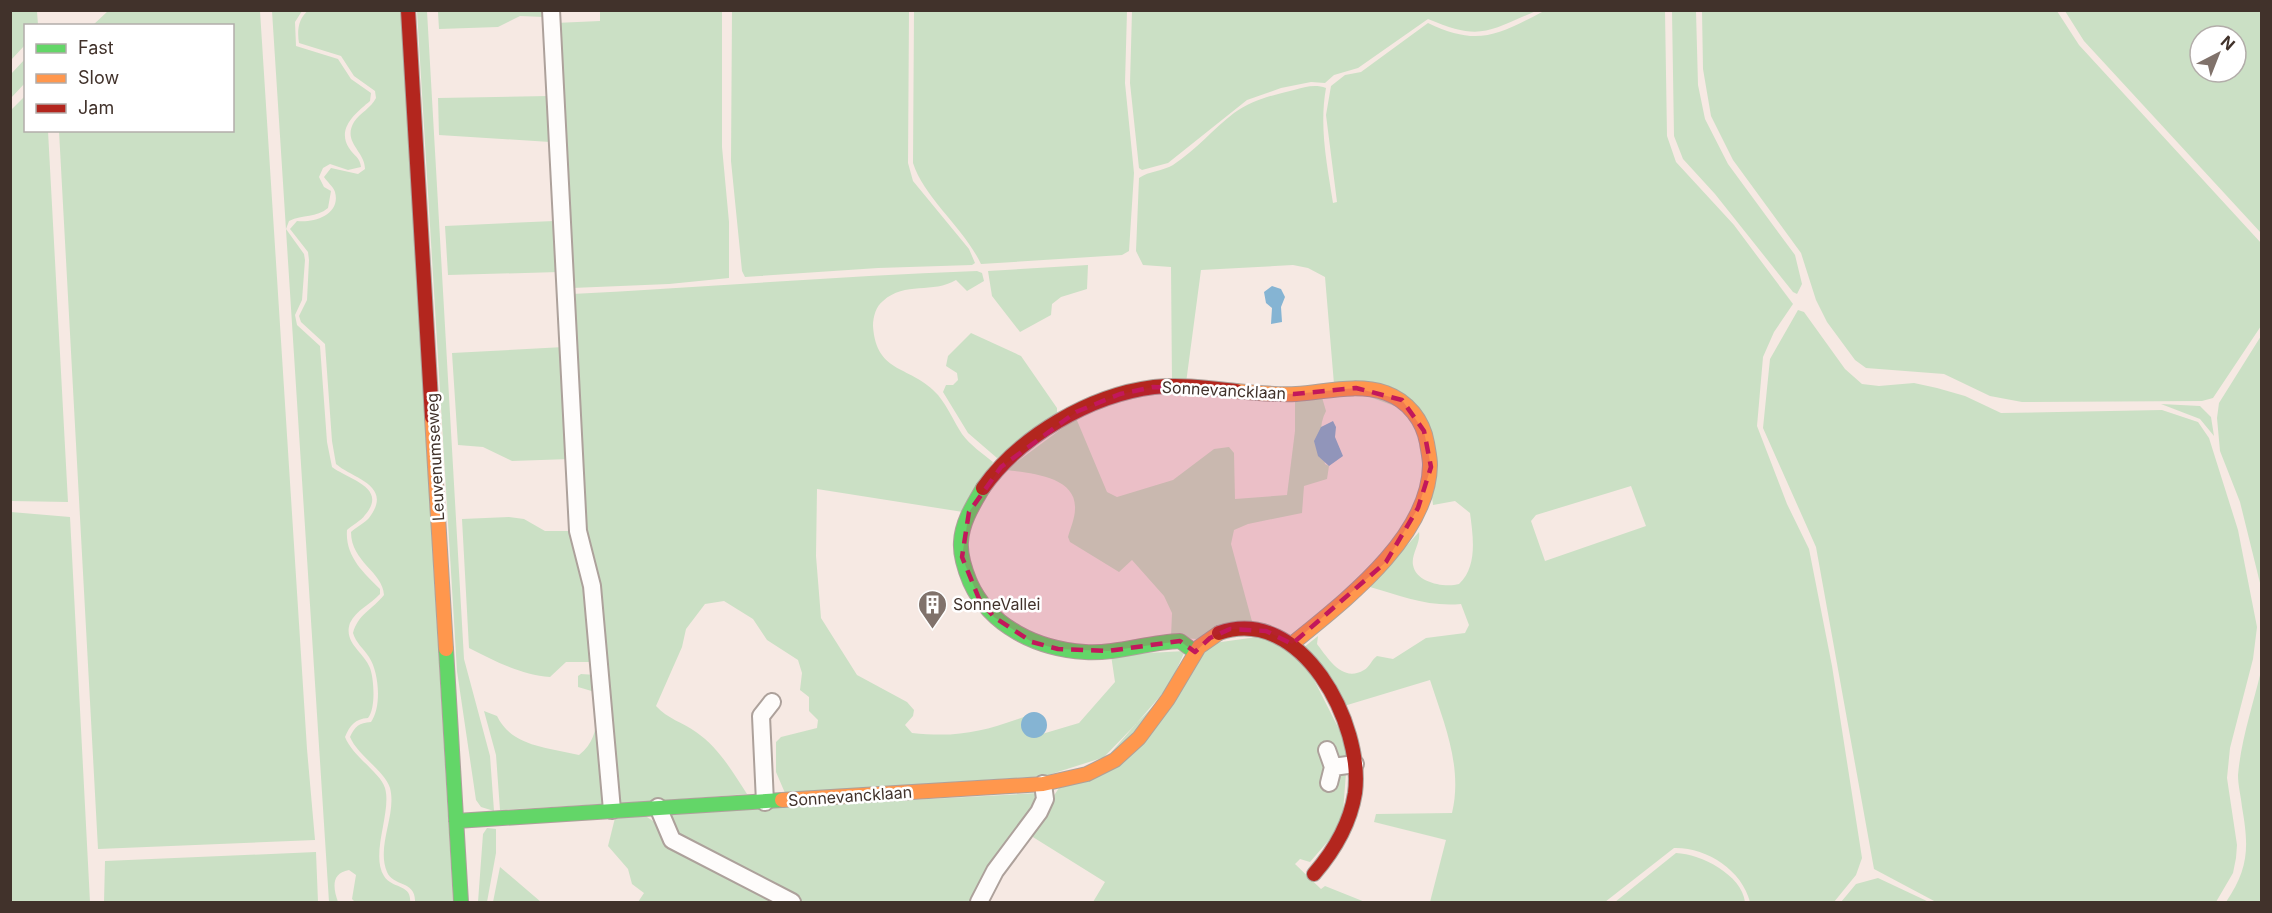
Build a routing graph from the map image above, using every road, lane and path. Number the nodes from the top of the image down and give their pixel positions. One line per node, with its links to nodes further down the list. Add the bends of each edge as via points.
1 (408, 10): 12 (street, Leuvenumseweg)
2 (550, 10): 11 (street, via 578,531 592,586)
3 (1292, 644): 4 (street, Sonnevancklaan, via 1266,632 1235,629 1210,638); 4 (street, Sonnevancklaan, via 1366,583 1386,562 1410,525 1431,467 1429,443 1411,408 1389,394 1356,388 1294,394 1153,387 1093,403 1031,442 1001,467 981,492 969,513 961,541 968,577 980,601 994,617 1032,642 1058,649 1108,651 1180,642); 7 (street, Sonnevancklaan, via 1331,692 1348,730)
4 (1195, 652): 8 (street, Sonnevancklaan, via 1150,724 1112,762 1088,774)
5 (772, 702): 9 (street, via 761,716)
6 (1327, 750): 7 (street, via 1331,775)
7 (1355, 764): 13 (street, Sonnevancklaan, via 1346,828 1336,849)
8 (1042, 784): 9 (street, Sonnevancklaan); 16 (street, via 1045,799 1039,812 995,871)
9 (765, 802): 10 (street, Sonnevancklaan)
10 (658, 807): 11 (street, Sonnevancklaan); 15 (street, via 672,840)
11 (612, 810): 12 (street, Sonnevancklaan)
12 (456, 821): 14 (street, Leuvenumseweg)
13 (1314, 874)
14 (461, 903)
15 (792, 903)
16 (979, 903)

